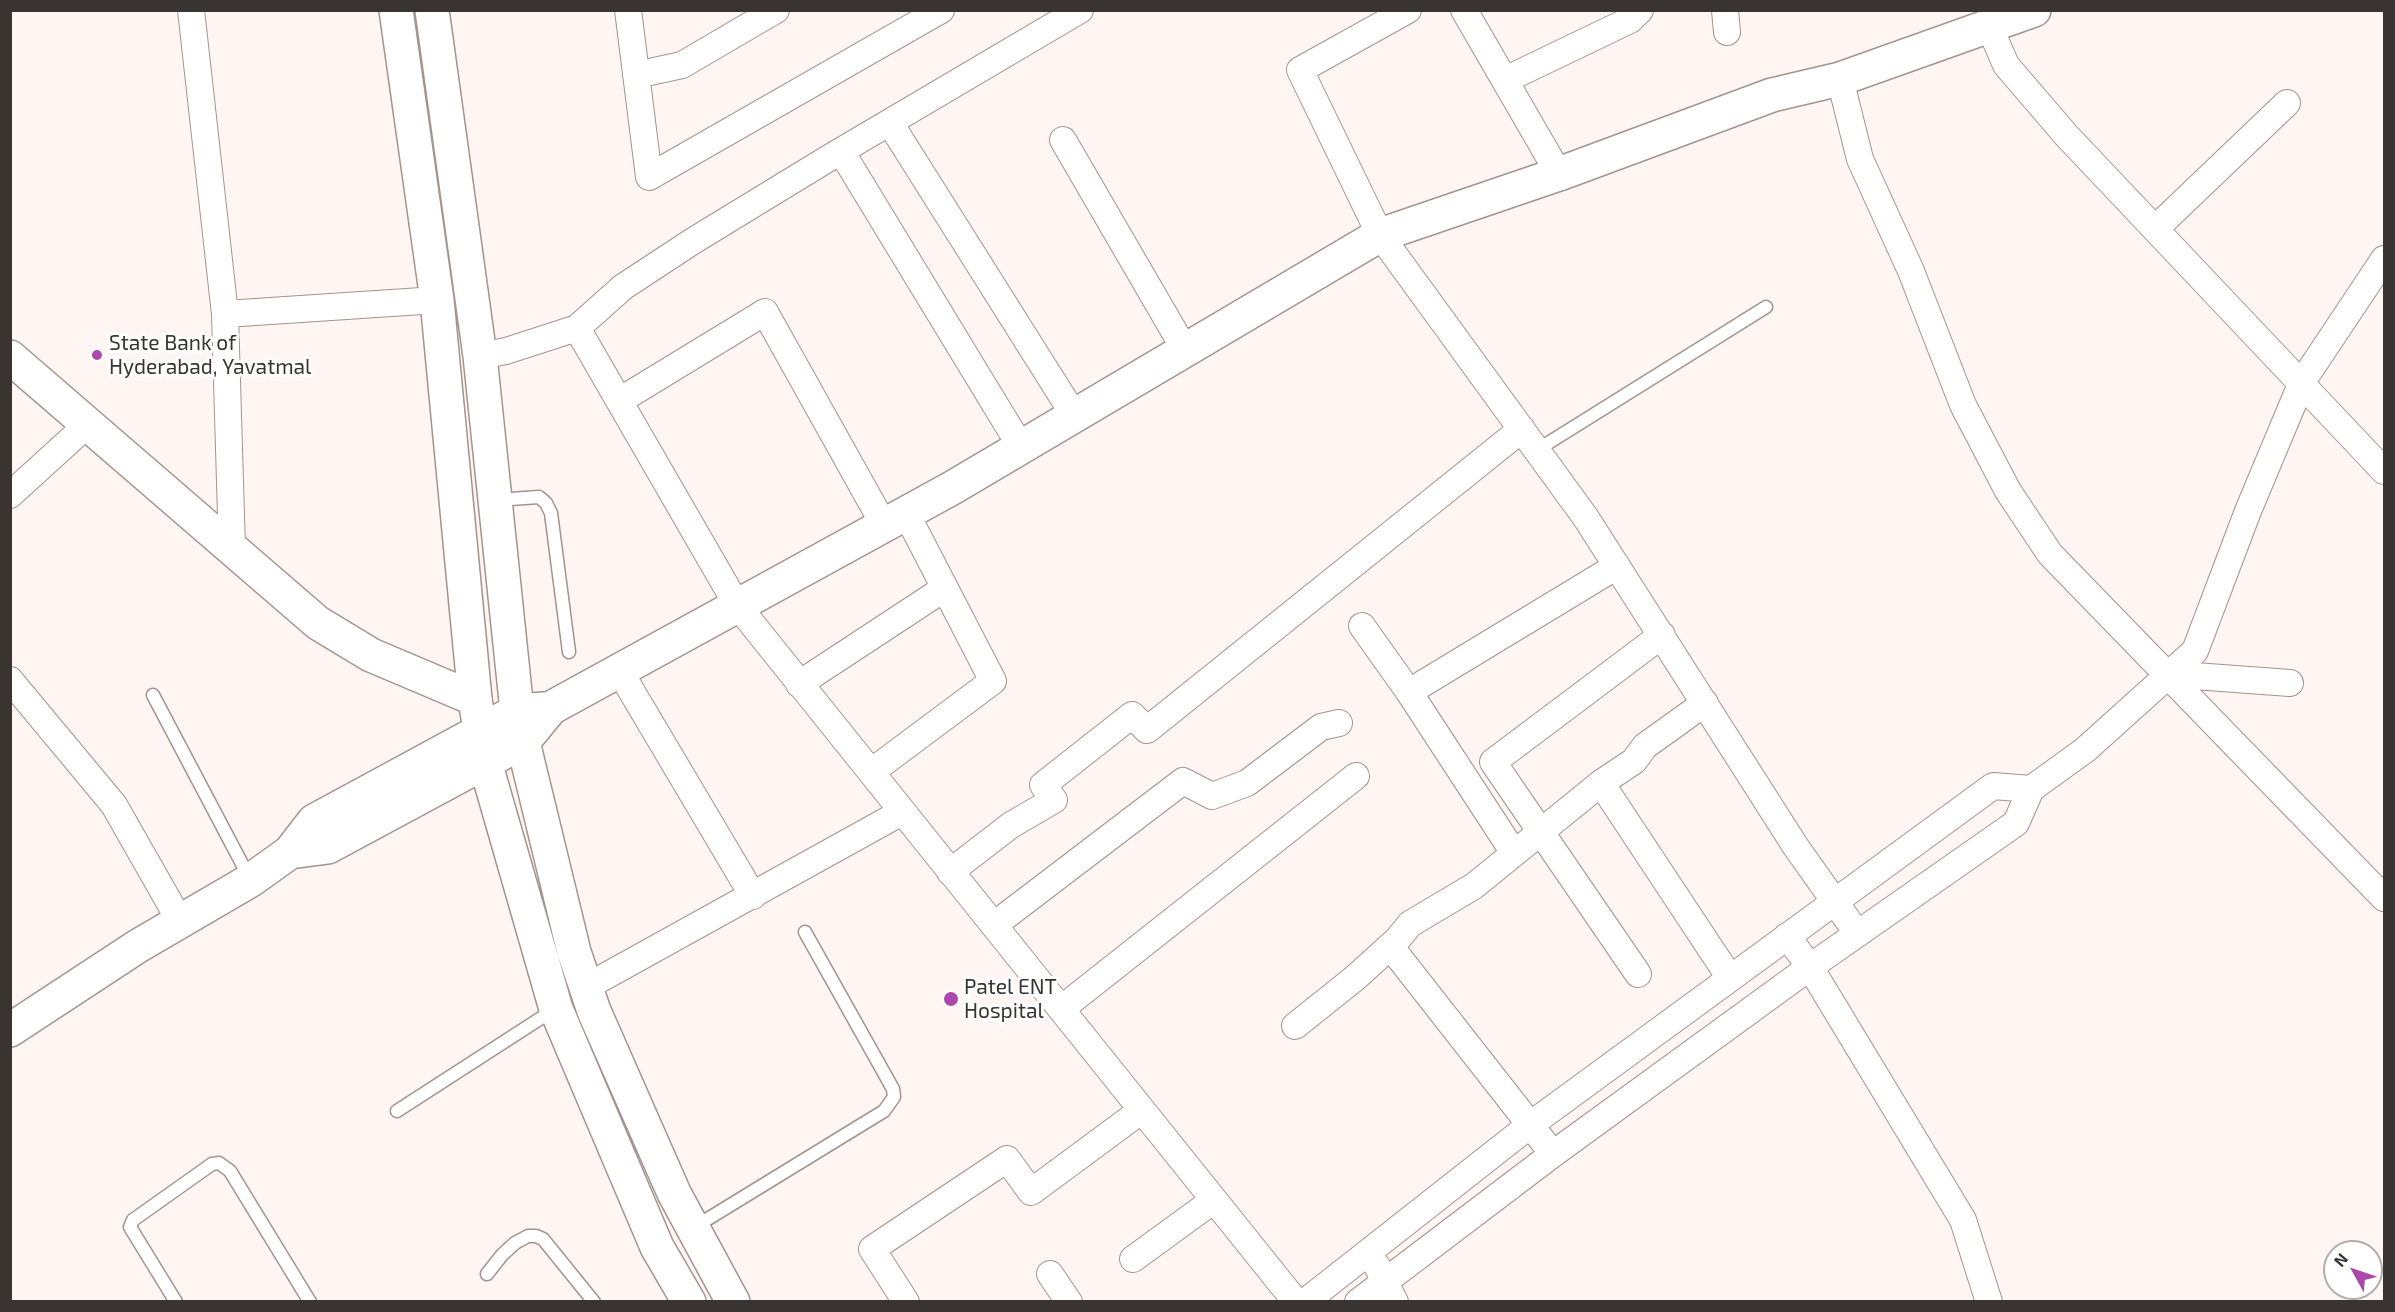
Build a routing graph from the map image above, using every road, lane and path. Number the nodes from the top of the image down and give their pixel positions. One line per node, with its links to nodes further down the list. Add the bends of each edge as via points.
1 (191, 10): 26 (street)
2 (396, 10): 24 (main road)
3 (432, 10): 29 (main road)
4 (628, 10): 13 (street)
5 (776, 10): 13 (street, via 682,65)
6 (1080, 10): 17 (street)
7 (1408, 10): 22 (street, via 1300,70)
8 (1464, 10): 15 (street)
9 (2034, 10): 12 (main road)
10 (929, 13): 13 (street, via 649,177)
11 (1632, 14): 15 (street)
12 (1990, 28): 14 (main road); 21 (street, via 2006,65)
13 (636, 75)
14 (1840, 79): 20 (main road, via 1786,91); 50 (street, via 1860,159 1911,271 1964,405 2008,491 2050,554)
15 (1505, 80): 20 (street)
16 (2287, 103): 21 (street)
17 (890, 123): 19 (street); 33 (street)
18 (1063, 140): 28 (street)
19 (841, 151): 27 (street, via 623,287); 36 (street)
20 (1559, 174): 22 (main road)
21 (2155, 229): 31 (street)
22 (1380, 235): 28 (main road); 35 (street)
23 (2385, 259): 31 (street)
24 (437, 300): 26 (street); 59 (main road)
25 (1766, 307): 37 (lane)
26 (225, 315): 42 (street)
27 (577, 328): 29 (street); 32 (street)
28 (1185, 350): 33 (main road)
29 (480, 356): 40 (main road)
30 (10, 357): 34 (main road)
31 (2302, 382): 38 (street); 50 (street, via 2195,651)
32 (619, 401): 41 (street, via 765,312); 45 (street)
33 (1074, 415): 36 (main road)
34 (88, 424): 39 (street); 42 (main road)
35 (1522, 429): 37 (street); 71 (street, via 1148,730 1132,715 1043,785 1054,800 1011,825)
36 (1021, 447): 41 (main road)
37 (1537, 450): 43 (street)
38 (2385, 471)
39 (10, 495)
40 (495, 500): 48 (lane, via 539,497 551,513); 58 (main road)
41 (895, 519): 44 (street); 45 (main road)
42 (232, 549): 59 (main road, via 318,623)
43 (1617, 566): 47 (street); 54 (street)
44 (945, 588): 53 (street); 63 (street, via 993,681)
45 (737, 606): 49 (main road); 53 (street)
46 (1362, 626): 54 (street)
47 (1662, 635): 56 (street); 68 (street, via 1493,762)
48 (568, 652)
49 (619, 670): 57 (main road); 74 (street)
50 (2167, 674): 52 (street); 66 (street, via 2085,750); 73 (street)
51 (10, 680): 76 (street, via 114,805)
52 (2290, 683)
53 (800, 684): 63 (street)
54 (1409, 692): 70 (street)
55 (153, 695): 72 (lane)
56 (1705, 703): 65 (street); 75 (street)
57 (551, 708): 58 (main road); 61 (main road)
58 (517, 711): 59 (main road); 61 (main road)
59 (477, 715): 62 (main road); 69 (main road, via 314,821)
60 (1339, 723): 77 (street, via 1321,728 1247,783 1212,796 1183,782)
61 (523, 742): 62 (main road); 85 (main road)
62 (485, 762): 69 (main road, via 328,847); 86 (main road)
63 (871, 772): 67 (street)
64 (1356, 776): 87 (street)
65 (1601, 783): 68 (street); 84 (street)
66 (2036, 786): 75 (street, via 1993,786); 79 (street, via 2016,824)
67 (902, 812): 71 (street); 74 (street)
68 (1541, 831): 70 (street); 83 (street)
69 (290, 852): 72 (main road)
70 (1514, 853): 81 (street, via 1474,886 1410,924)
71 (951, 872): 77 (street)
72 (251, 880): 76 (main road)
73 (2380, 886)
74 (753, 896): 85 (street)
75 (1835, 901): 79 (street); 80 (street)
76 (180, 921): 89 (main road)
77 (994, 925): 87 (street)
78 (805, 932): 95 (lane, via 894,1097 884,1111)
79 (1857, 933): 82 (street)
80 (1788, 936): 82 (street); 84 (street)
81 (1390, 946): 88 (street); 92 (street)
82 (1810, 967): 93 (street); 112 (street, via 1963,1220)
83 (1638, 974)
84 (1730, 978): 92 (street)
85 (586, 987): 95 (main road)
86 (556, 1009): 91 (lane); 105 (main road, via 657,1247)
87 (1061, 1009): 90 (street)
88 (1295, 1026)
89 (10, 1030)
90 (1142, 1110): 94 (street); 107 (street, via 1030,1192 1007,1158 872,1250)
91 (397, 1111)
92 (1530, 1125): 93 (street); 96 (street)
93 (1553, 1154): 100 (street)
94 (1214, 1200): 97 (street); 109 (street)
95 (692, 1229): 106 (main road)
96 (1370, 1253): 100 (street); 101 (street)
97 (1133, 1259)
98 (487, 1274): 104 (lane, via 515,1243 536,1236 543,1239)
99 (1050, 1274): 108 (street)
100 (1390, 1291): 111 (street)
101 (1333, 1292): 110 (street)
102 (176, 1302): 103 (lane, via 130,1227 133,1220 212,1164 219,1163 230,1171)
103 (309, 1302)
104 (594, 1302)
105 (689, 1302)
106 (734, 1302)
107 (906, 1302)
108 (1069, 1302)
109 (1296, 1302)
110 (1305, 1302)
111 (1358, 1302)
112 (1989, 1302)

